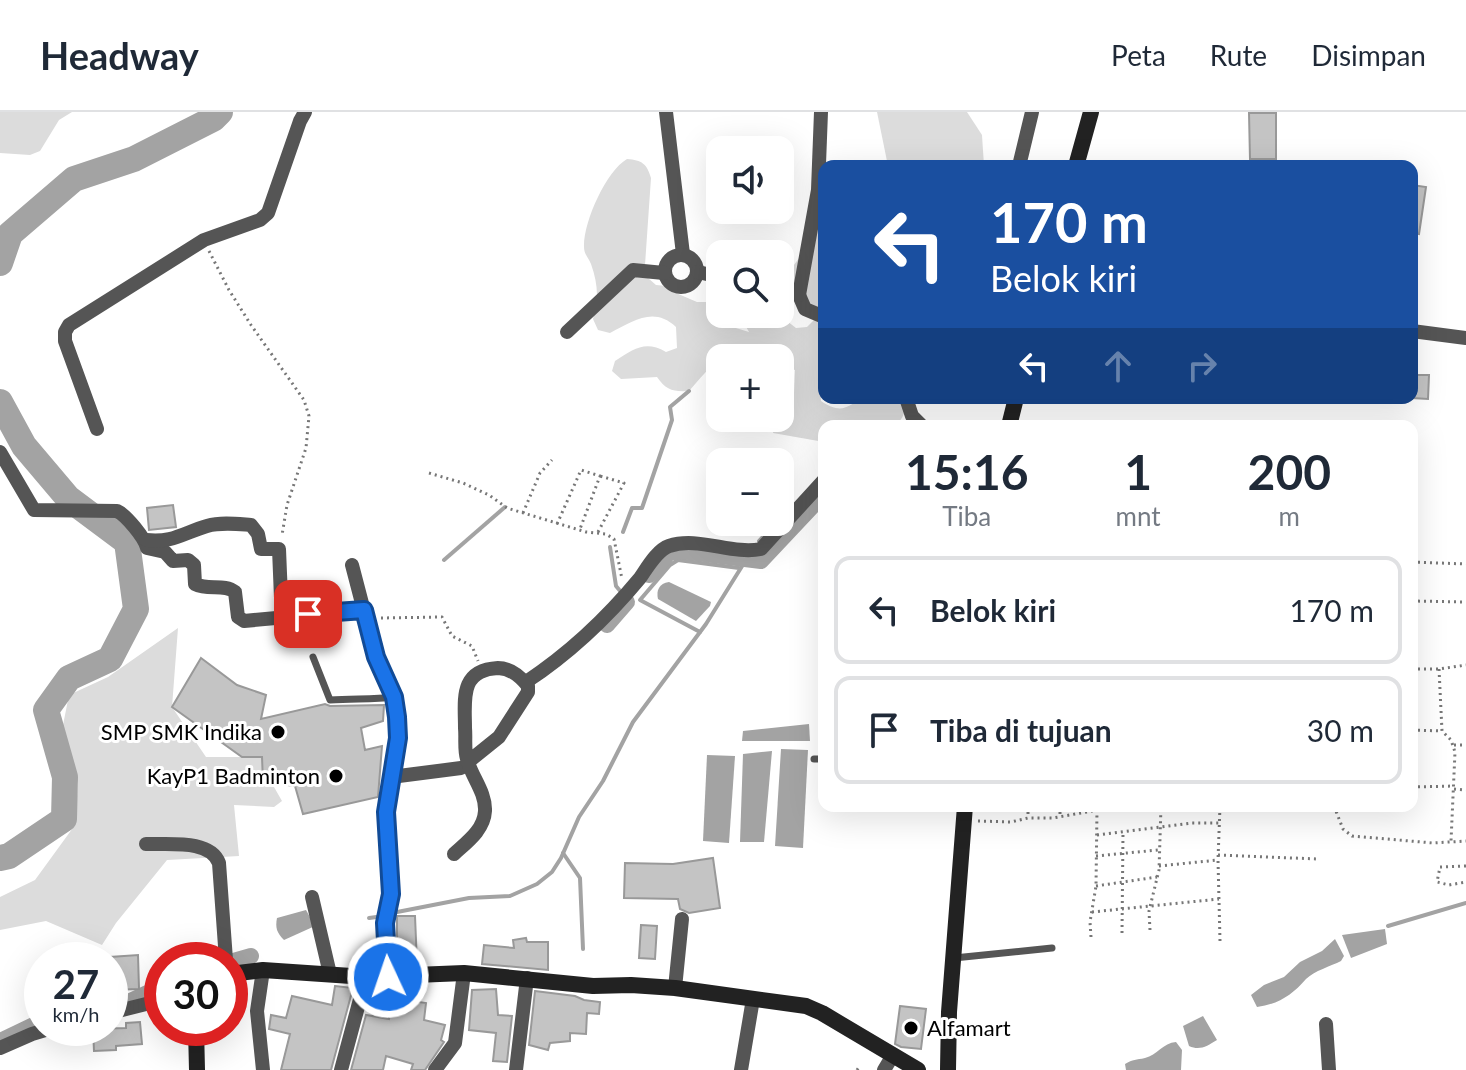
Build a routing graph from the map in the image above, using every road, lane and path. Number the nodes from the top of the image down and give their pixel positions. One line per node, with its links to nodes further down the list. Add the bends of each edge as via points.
1 (305, 112): 10 (street, via 268,213)
2 (666, 112): 11 (street)
3 (821, 112): 6 (street)
4 (1032, 112): 7 (street)
5 (1091, 112): 8 (street)
6 (819, 160)
7 (1020, 160)
8 (1078, 160)
9 (818, 190): 16 (street)
10 (204, 240): 21 (street, via 65,332); 32 (path, via 229,290 304,400 309,416 306,448)
11 (683, 254): 12 (street, via 694,260); 13 (street, via 666,263)
12 (698, 272): 13 (street, via 693,283 681,288 669,284); 14 (street)
13 (664, 273): 18 (street, via 633,270)
14 (706, 274)
15 (794, 292): 16 (street)
16 (799, 295): 17 (street, via 805,309)
17 (818, 314)
18 (567, 332)
19 (1418, 332): 20 (street)
20 (1466, 338)
21 (97, 429)
22 (0, 452): 31 (street, via 34,510 117,511)
23 (552, 460): 27 (path, via 540,473)
24 (429, 473): 27 (path, via 463,483)
25 (600, 476): 28 (path, via 581,470); 29 (path); 30 (path, via 624,483)
26 (818, 487): 46 (street, via 766,545 755,550 682,544 664,548 585,637)
27 (523, 513): 28 (path)
28 (557, 524): 29 (path)
29 (580, 529): 30 (path)
30 (598, 532): 36 (path, via 614,539)
31 (145, 540): 32 (street, via 161,542 209,525 251,525 261,549); 40 (street, via 147,548 194,565 195,584 235,592 238,617 244,621)
32 (279, 549): 40 (street)
33 (1418, 562): 34 (path)
34 (1466, 564)
35 (352, 565): 39 (street)
36 (625, 591)
37 (1418, 601): 38 (path)
38 (1466, 602)
39 (365, 614): 40 (street); 45 (path, via 442,617 452,636 472,646); 47 (street)
40 (285, 617)
41 (313, 657): 47 (lane, via 330,700)
42 (1466, 665): 44 (path)
43 (1418, 669): 44 (path)
44 (1439, 669): 49 (path)
45 (484, 671): 46 (street, via 504,668); 54 (street, via 465,690)
46 (526, 682): 54 (street, via 528,692 499,737)
47 (394, 697): 55 (street, via 398,738)
48 (1418, 730): 49 (path)
49 (1442, 731): 50 (path)
50 (1454, 745): 51 (path); 57 (path)
51 (1466, 745)
52 (814, 759): 53 (lane)
53 (818, 759)
54 (464, 765): 55 (street); 78 (street, via 483,796 485,811 472,838)
55 (391, 777): 106 (street, via 386,812 391,894 385,923)
56 (1418, 787): 57 (path)
57 (1454, 788): 58 (path); 73 (path)
58 (1466, 790)
59 (970, 812): 68 (path, via 984,823); 100 (street)
60 (1028, 812): 68 (path)
61 (1060, 812): 67 (path)
62 (1077, 812): 67 (path)
63 (1094, 812): 72 (path)
64 (1161, 812): 70 (path)
65 (1220, 812): 69 (path)
66 (1336, 812): 73 (path, via 1352,836)
67 (1060, 816): 68 (path)
68 (1028, 818)
69 (1220, 823): 70 (path); 80 (path)
70 (1160, 828): 71 (path); 76 (path)
71 (1123, 833): 72 (path); 77 (path)
72 (1097, 835): 79 (path)
73 (1451, 841): 74 (path)
74 (1466, 841)
75 (146, 844): 98 (street, via 204,848 216,855)
76 (1158, 850): 77 (path); 82 (path)
77 (1124, 852): 79 (path); 85 (path)
78 (454, 854)
79 (1096, 856): 87 (path)
80 (1218, 857): 81 (path); 82 (path); 89 (path)
81 (1318, 859)
82 (1159, 866): 84 (path)
83 (1466, 866): 86 (path, via 1440,867 1437,881)
84 (1157, 877): 85 (path); 90 (path)
85 (1121, 882): 87 (path); 91 (path)
86 (1466, 882)
87 (1096, 886): 92 (path)
88 (312, 897): 104 (street)
89 (1219, 899): 90 (path); 97 (path)
90 (1149, 907): 91 (path); 94 (path)
91 (1122, 910): 92 (path); 95 (path)
92 (1092, 912): 96 (path)
93 (682, 919): 108 (street)
94 (1150, 930)
95 (1122, 933)
96 (1091, 937)
97 (1220, 941)
98 (225, 942)
99 (1052, 948): 100 (lane)
100 (954, 958): 123 (street)
101 (263, 970): 102 (street); 104 (street); 116 (street, via 257,1011)
102 (248, 972)
103 (464, 973): 106 (street); 107 (street); 118 (street, via 455,1043)
104 (330, 974): 105 (street)
105 (366, 977): 106 (street); 117 (street)
106 (388, 977)
107 (527, 978): 108 (street); 119 (street)
108 (675, 988): 109 (street)
109 (753, 999): 114 (street, via 806,1006); 120 (street)
110 (1326, 1024): 124 (street)
111 (24, 1038): 113 (street)
112 (196, 1046): 115 (street)
113 (0, 1048)
114 (893, 1055): 121 (street); 122 (street)
115 (197, 1070)
116 (263, 1070)
117 (341, 1070)
118 (435, 1070)
119 (516, 1070)
120 (741, 1070)
121 (884, 1070)
122 (918, 1070)
123 (948, 1070)
124 (1329, 1070)

